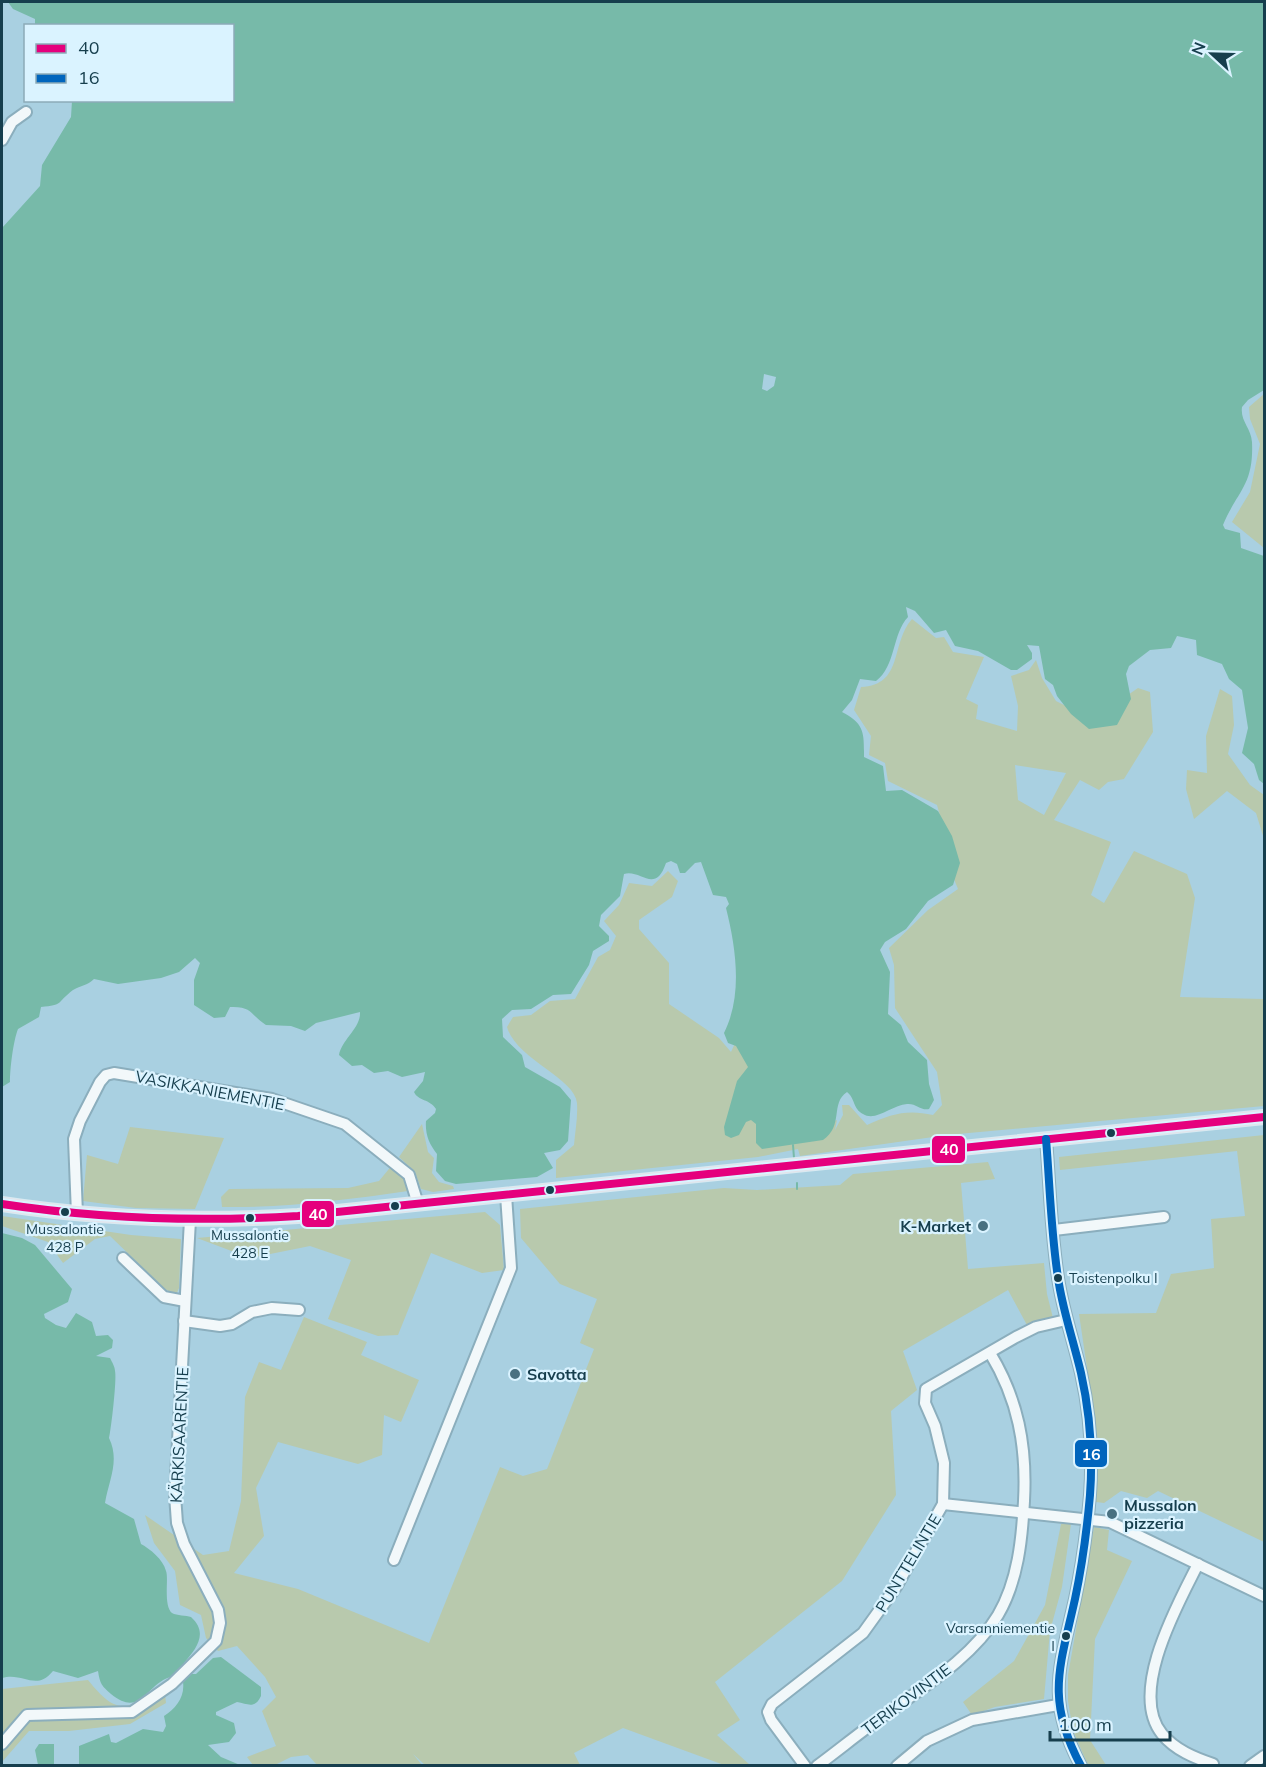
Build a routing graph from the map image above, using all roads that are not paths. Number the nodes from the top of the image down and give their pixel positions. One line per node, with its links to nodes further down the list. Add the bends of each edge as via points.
1 (26, 112): 2 (street, via 12,123)
2 (2, 140)
3 (1264, 1117): 4 (main road)
4 (1046, 1139): 5 (main road); 11 (street)
5 (506, 1195): 7 (main road); 21 (street, via 511,1268)
6 (2, 1204): 8 (main road)
7 (418, 1204): 8 (street, VASIKKANIEMENTIE, via 409,1175 345,1124 272,1099 114,1073 100,1082 74,1139); 10 (main road, via 298,1216)
8 (76, 1214): 10 (main road)
9 (1164, 1217): 11 (street)
10 (190, 1220): 13 (street, KÄRKISAARENTIE)
11 (1054, 1230): 15 (street)
12 (123, 1258): 13 (street, via 164,1297)
13 (185, 1301): 16 (street, KÄRKISAARENTIE)
14 (299, 1310): 16 (street, via 272,1308 252,1312 220,1326)
15 (1066, 1320): 17 (street, PUNTTELINTIE, via 1036,1327); 20 (street, via 1088,1409 1091,1448)
16 (184, 1321): 25 (street, KÄRKISAARENTIE, via 177,1523 218,1610 216,1641 172,1684 132,1712 27,1715)
17 (990, 1353): 18 (street, PUNTTELINTIE, via 926,1389 923,1396 944,1463); 19 (street, TERIKOVINTIE, via 1012,1395 1022,1432 1026,1475)
18 (943, 1504): 19 (street); 29 (street, PUNTTELINTIE, via 896,1587 863,1633 772,1704 768,1712 771,1720)
19 (1023, 1514): 20 (street); 30 (street, TERIKOVINTIE, via 1009,1592 987,1630 958,1660)
20 (1086, 1520): 22 (street, via 1110,1522); 24 (street, via 1075,1598 1060,1657)
21 (394, 1560)
22 (1198, 1564): 23 (street); 28 (street, via 1161,1644 1152,1696 1156,1725 1162,1734 1184,1752)
23 (1264, 1596)
24 (1058, 1705): 27 (street, via 972,1720 927,1741); 31 (street)
25 (2, 1744)
26 (1264, 1756): 32 (street)
27 (902, 1764)
28 (1215, 1765)
29 (805, 1766)
30 (817, 1766)
31 (1081, 1766)
32 (1250, 1766)

